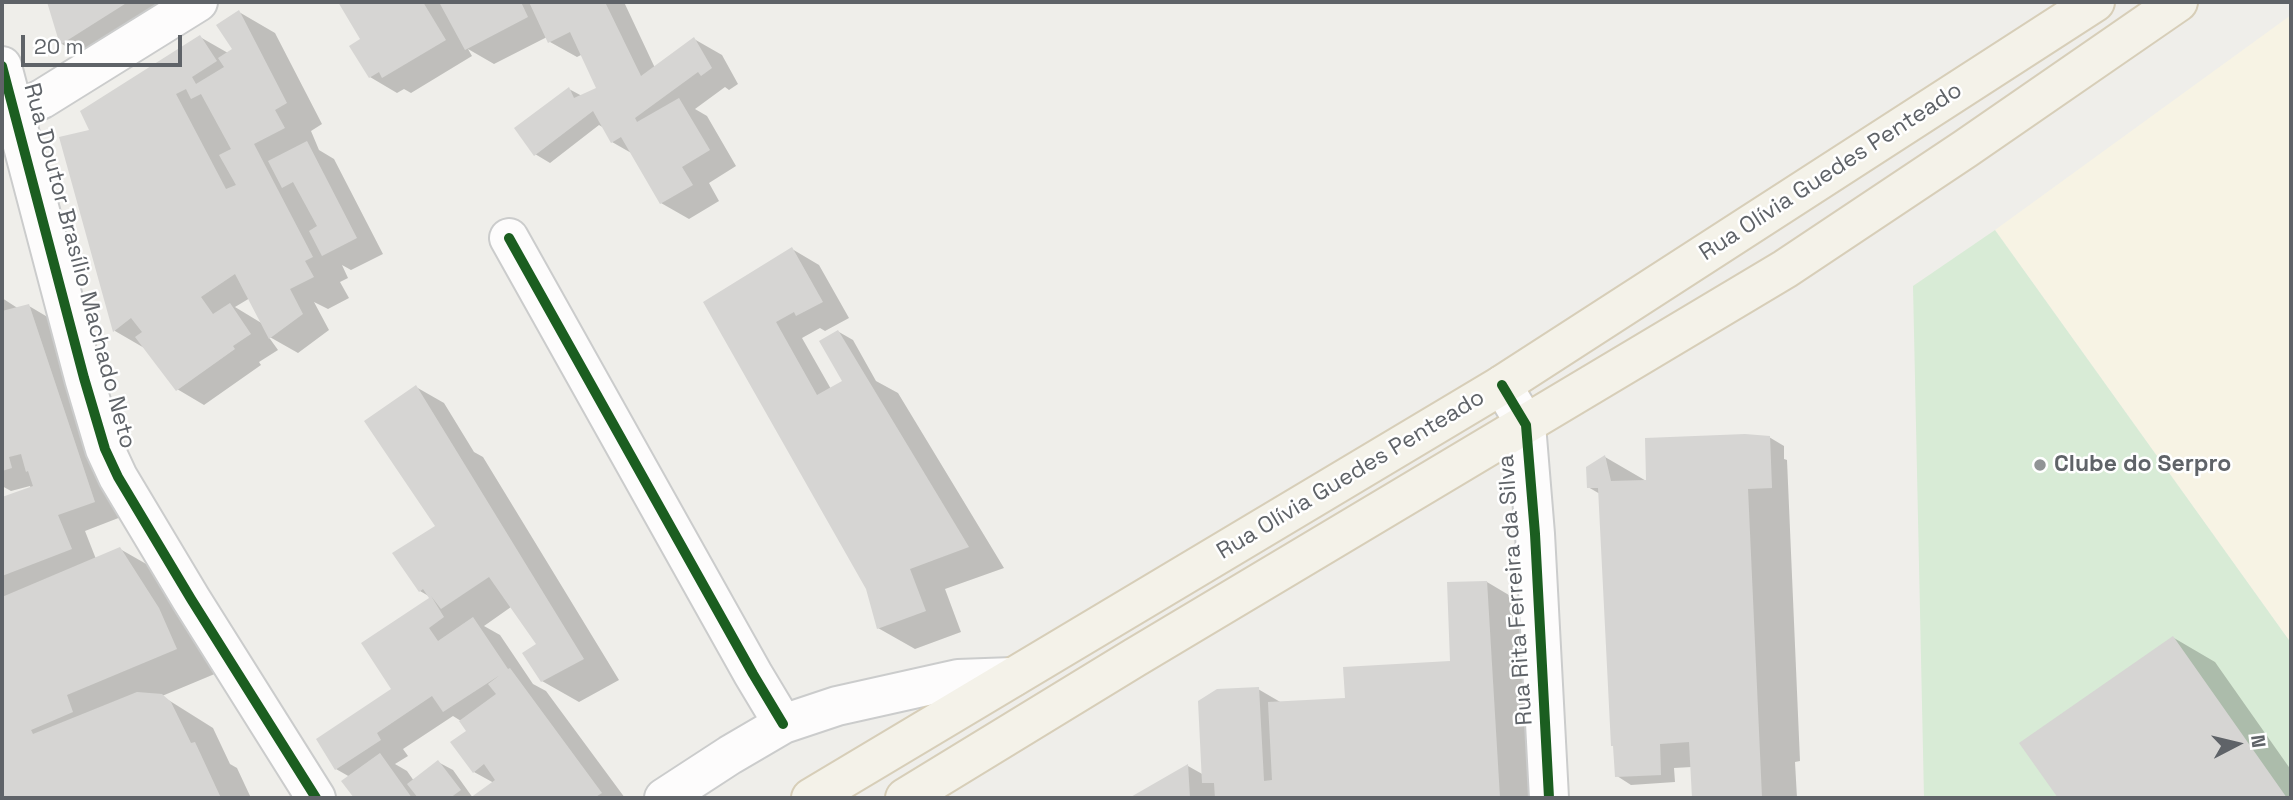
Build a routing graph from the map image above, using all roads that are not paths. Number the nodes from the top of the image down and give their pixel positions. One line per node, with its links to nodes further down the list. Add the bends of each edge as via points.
1 (198, 2): 5 (street)
2 (2095, 2): 7 (main road, Rua Olívia Guedes Penteado)
3 (2178, 2): 8 (main road, Rua Olívia Guedes Penteado, via 1785,269)
4 (2, 66): 5 (street, Rua Doutor Brasílio Machado Neto)
5 (15, 112): 11 (street, Rua Doutor Brasílio Machado Neto, via 105,449 191,599)
6 (509, 238): 10 (street)
7 (1502, 385): 8 (street, Rua Rita Ferreira da Silva); 9 (main road, Rua Olívia Guedes Penteado)
8 (1526, 425): 14 (main road, Rua Olívia Guedes Penteado); 15 (street, Rua Rita Ferreira da Silva)
9 (1013, 677): 10 (street, via 958,679 837,706); 13 (main road, Rua Olívia Guedes Penteado)
10 (783, 724): 12 (street)
11 (316, 798)
12 (664, 798)
13 (811, 798)
14 (905, 798)
15 (1549, 798)

